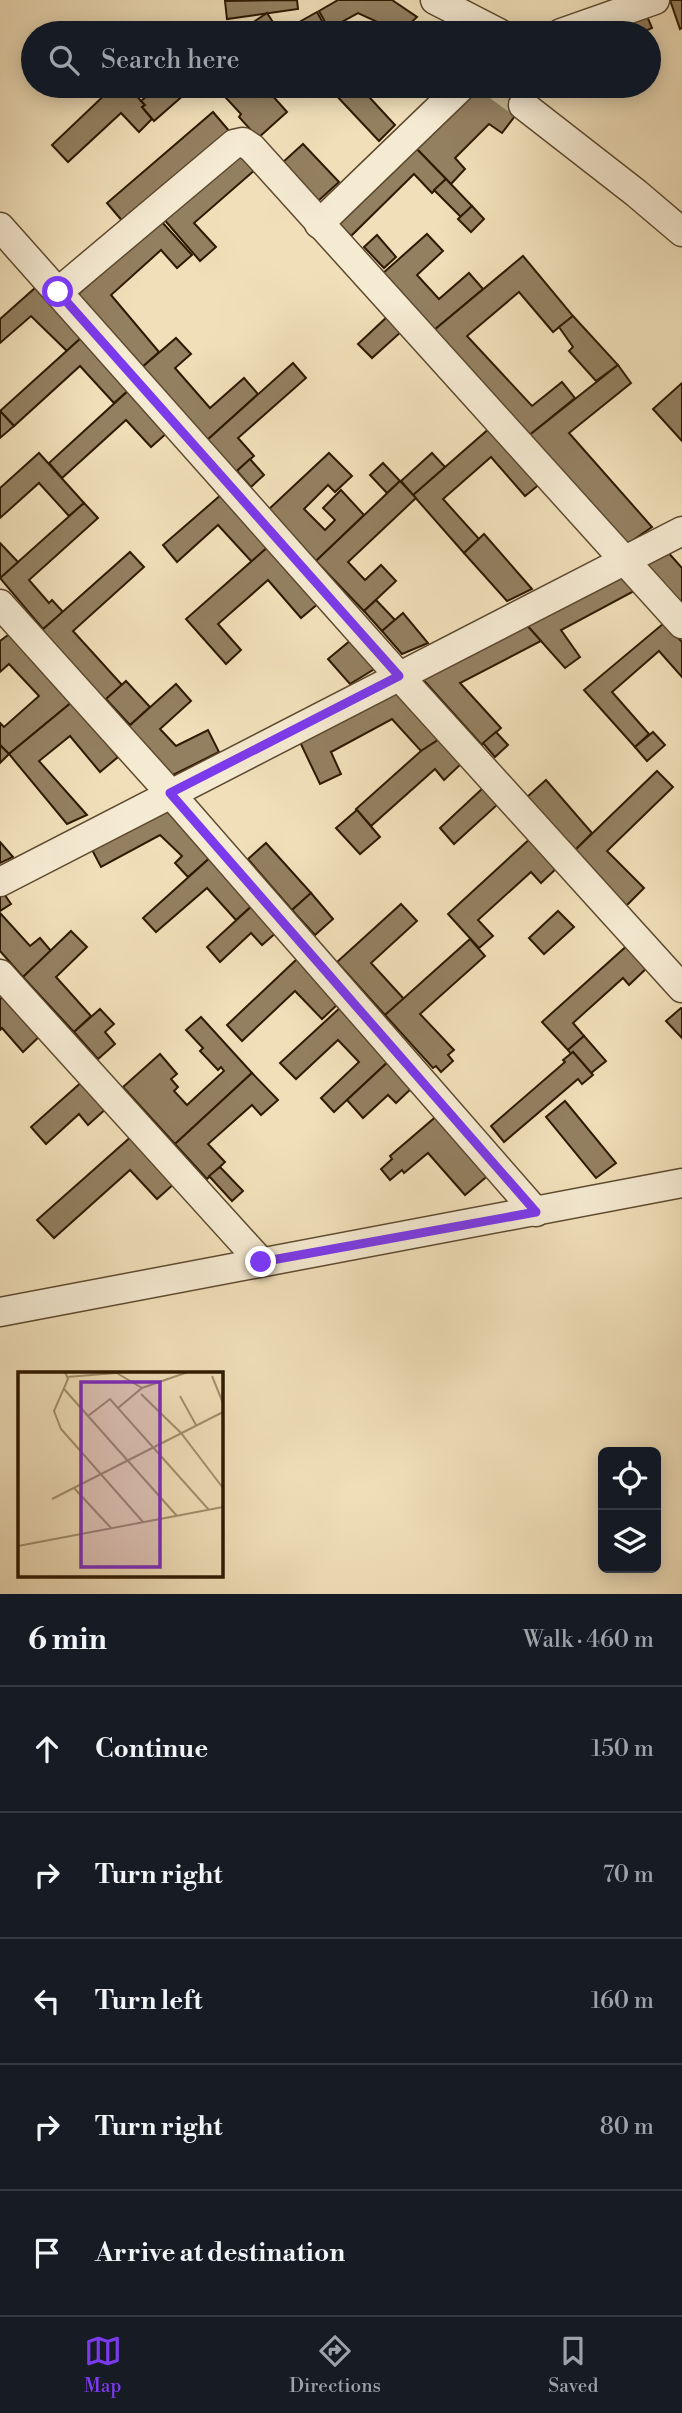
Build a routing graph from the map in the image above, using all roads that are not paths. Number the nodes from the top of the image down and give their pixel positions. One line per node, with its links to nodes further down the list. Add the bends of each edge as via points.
1 (435, 0): 3 (street)
2 (656, 0): 4 (street)
3 (476, 21)
4 (596, 21)
5 (450, 98): 7 (street)
6 (523, 105): 9 (street)
7 (319, 224): 10 (street, via 252,148 243,142 234,144); 12 (street)
8 (0, 227): 10 (street)
9 (682, 232)
10 (58, 292): 15 (street)
11 (682, 531): 12 (street)
12 (625, 560): 14 (street); 15 (street)
13 (0, 604): 16 (street)
14 (682, 624)
15 (399, 676): 16 (street); 19 (street)
16 (170, 793): 17 (street); 21 (street)
17 (0, 882)
18 (0, 974): 22 (street)
19 (682, 988)
20 (682, 1183): 21 (street)
21 (536, 1212): 22 (street)
22 (261, 1262): 23 (street)
23 (0, 1312)

